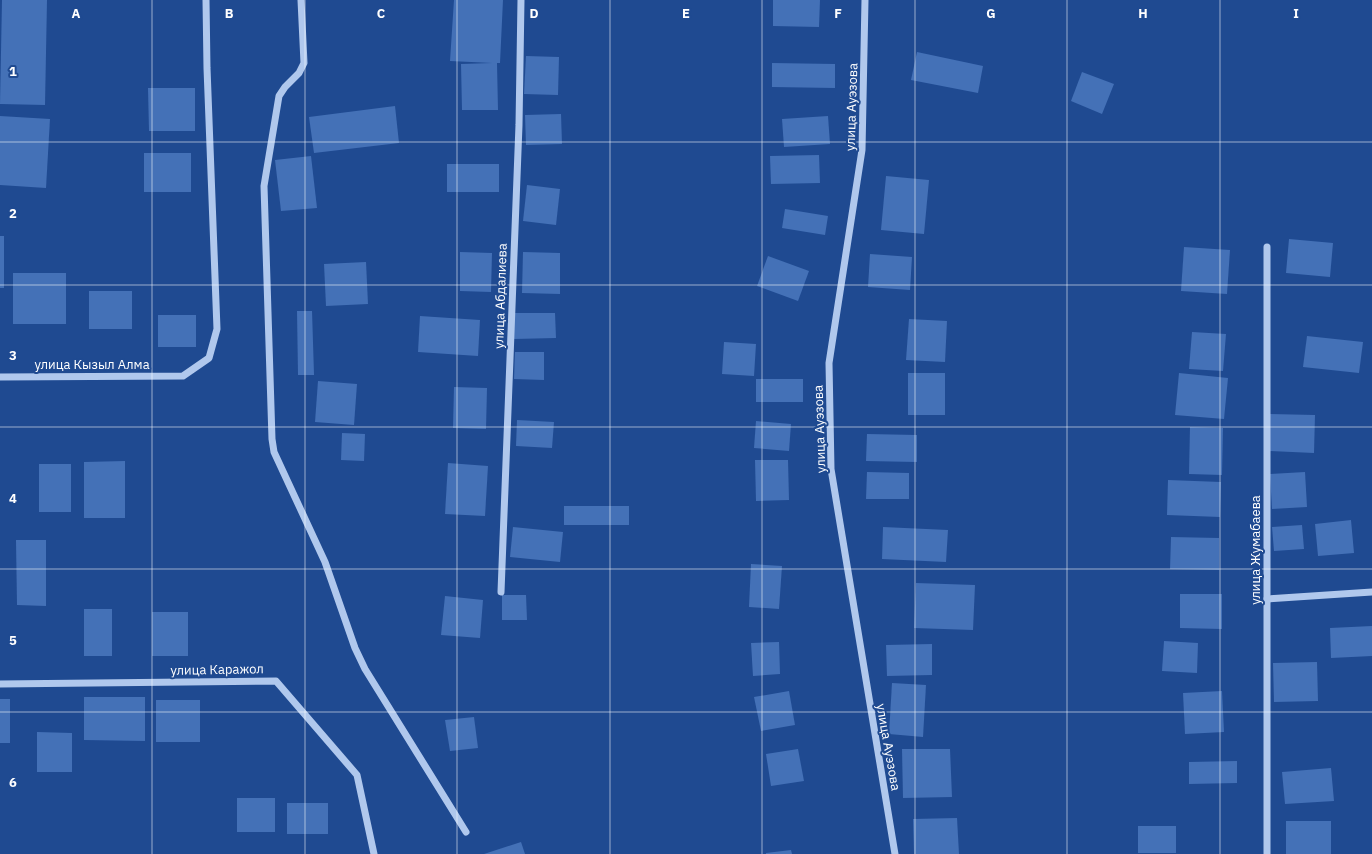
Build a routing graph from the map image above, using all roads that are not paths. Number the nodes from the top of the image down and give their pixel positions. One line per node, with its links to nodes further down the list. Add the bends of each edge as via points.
1 (206, 0): 6 (street, улица Кызыл Алма, via 217,329 209,358 183,376)
2 (301, 0): 11 (street, via 304,63 299,73 279,96 264,186 274,452 325,562 355,648 365,669)
3 (520, 0): 7 (street, улица Абдалиева, via 519,125)
4 (865, 0): 13 (street, улица Ауэзова, via 862,150 829,363 831,469)
5 (1267, 247): 9 (street, улица Жумабаева)
6 (0, 377)
7 (501, 592)
8 (1372, 592): 9 (street)
9 (1267, 599): 14 (street, улица Жумабаева)
10 (0, 684): 12 (street, улица Каражол, via 276,681 357,775)
11 (466, 832)
12 (374, 854)
13 (895, 854)
14 (1267, 854)

